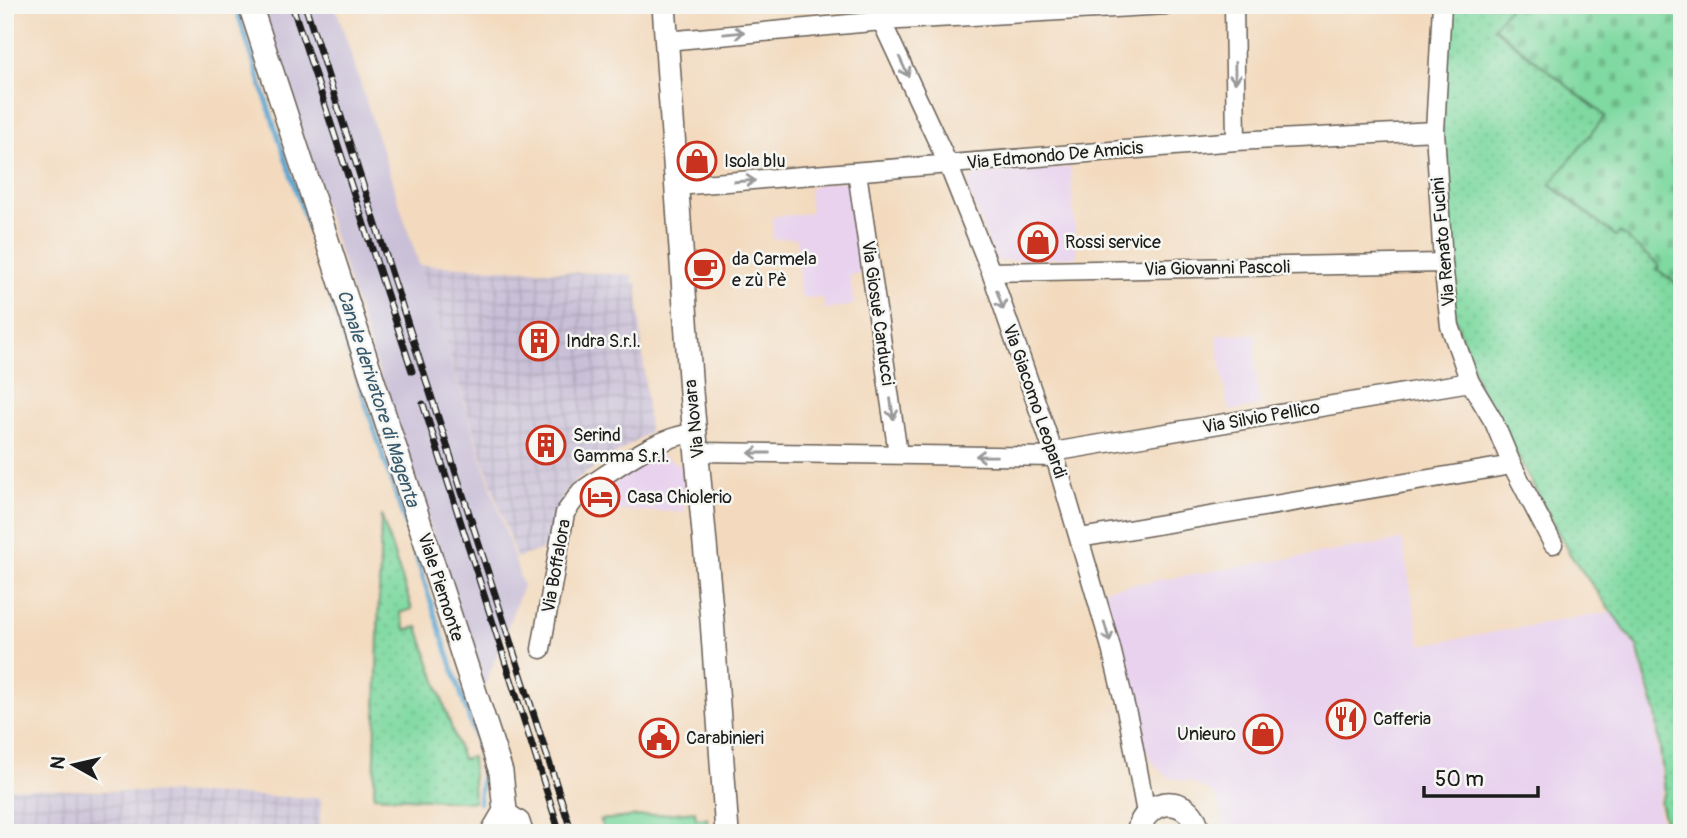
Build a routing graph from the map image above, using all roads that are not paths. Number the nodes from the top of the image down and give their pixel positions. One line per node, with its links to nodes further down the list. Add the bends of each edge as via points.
1 (250, 5): 23 (street, Viale Piemonte, via 501,772)
2 (664, 5): 7 (street, Via Novara)
3 (1166, 5): 6 (street)
4 (1234, 5): 9 (street, one-way to 9)
5 (1442, 5): 8 (street, Via Renato Fucini)
6 (878, 13): 7 (street, one-way to 6); 10 (street, Via Giacomo Leopardi, one-way to 10)
7 (666, 41): 12 (street, Via Novara)
8 (1435, 131): 9 (street, Via Edmondo De Amicis); 13 (street, Via Renato Fucini)
9 (1236, 141): 10 (street, Via Edmondo De Amicis)
10 (948, 164): 11 (street, Via Edmondo De Amicis); 14 (street, Via Giacomo Leopardi)
11 (857, 172): 12 (street, Via Edmondo De Amicis, one-way to 11); 17 (street, Via Giosuè Carducci, one-way to 17)
12 (677, 186): 16 (street, Via Novara)
13 (1443, 263): 14 (street, Via Giovanni Pascoli); 15 (street, Via Renato Fucini, via 1450,326)
14 (991, 272): 18 (street, Via Giacomo Leopardi, one-way to 18)
15 (1470, 382): 18 (street, Via Silvio Pellico); 19 (street, Via Renato Fucini)
16 (697, 442): 17 (street, Via Silvio Pellico, one-way to 16); 22 (street, Via Boffalora, via 681,434 655,445 572,501 565,513); 27 (street, Via Novara)
17 (898, 454): 18 (street, Via Silvio Pellico, one-way to 17)
18 (1054, 454): 20 (street, Via Giacomo Leopardi)
19 (1512, 465): 20 (street); 21 (street, Via Renato Fucini)
20 (1080, 538): 24 (street, Via Giacomo Leopardi, one-way to 24, via 1132,735)
21 (1553, 544)
22 (541, 649)
23 (505, 811): 25 (street); 26 (street, via 520,821)
24 (1139, 827): 28 (street, Via Giacomo Leopardi, via 1163,804 1181,806 1194,818)
25 (492, 833)
26 (524, 833)
27 (727, 833)
28 (1199, 833)

